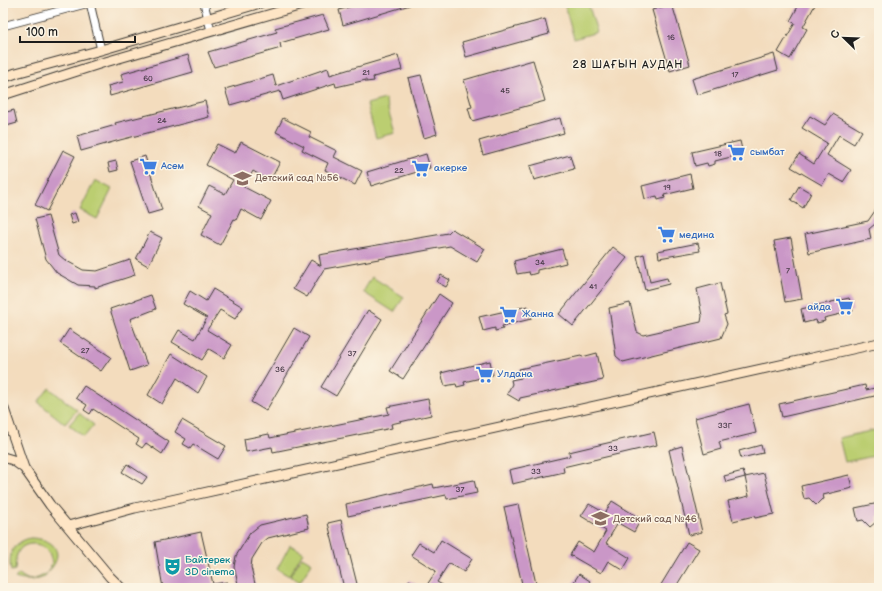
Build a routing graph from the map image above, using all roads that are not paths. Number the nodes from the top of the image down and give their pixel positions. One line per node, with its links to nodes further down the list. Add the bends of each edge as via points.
1 (90, 3): 6 (street); 8 (street)
2 (204, 3): 5 (street)
3 (260, 3): 5 (main road)
4 (309, 3): 7 (main road)
5 (208, 18): 7 (street); 8 (main road)
6 (3, 26)
7 (211, 31): 10 (main road)
8 (101, 50): 9 (main road)
9 (3, 78)
10 (3, 95)
11 (879, 343): 15 (main road, via 143,507)
12 (3, 406): 14 (main road)
13 (3, 457): 14 (main road)
14 (24, 468): 15 (main road)
15 (68, 526): 16 (main road)
16 (110, 577): 17 (main road); 18 (main road)
17 (111, 588)
18 (121, 588)

